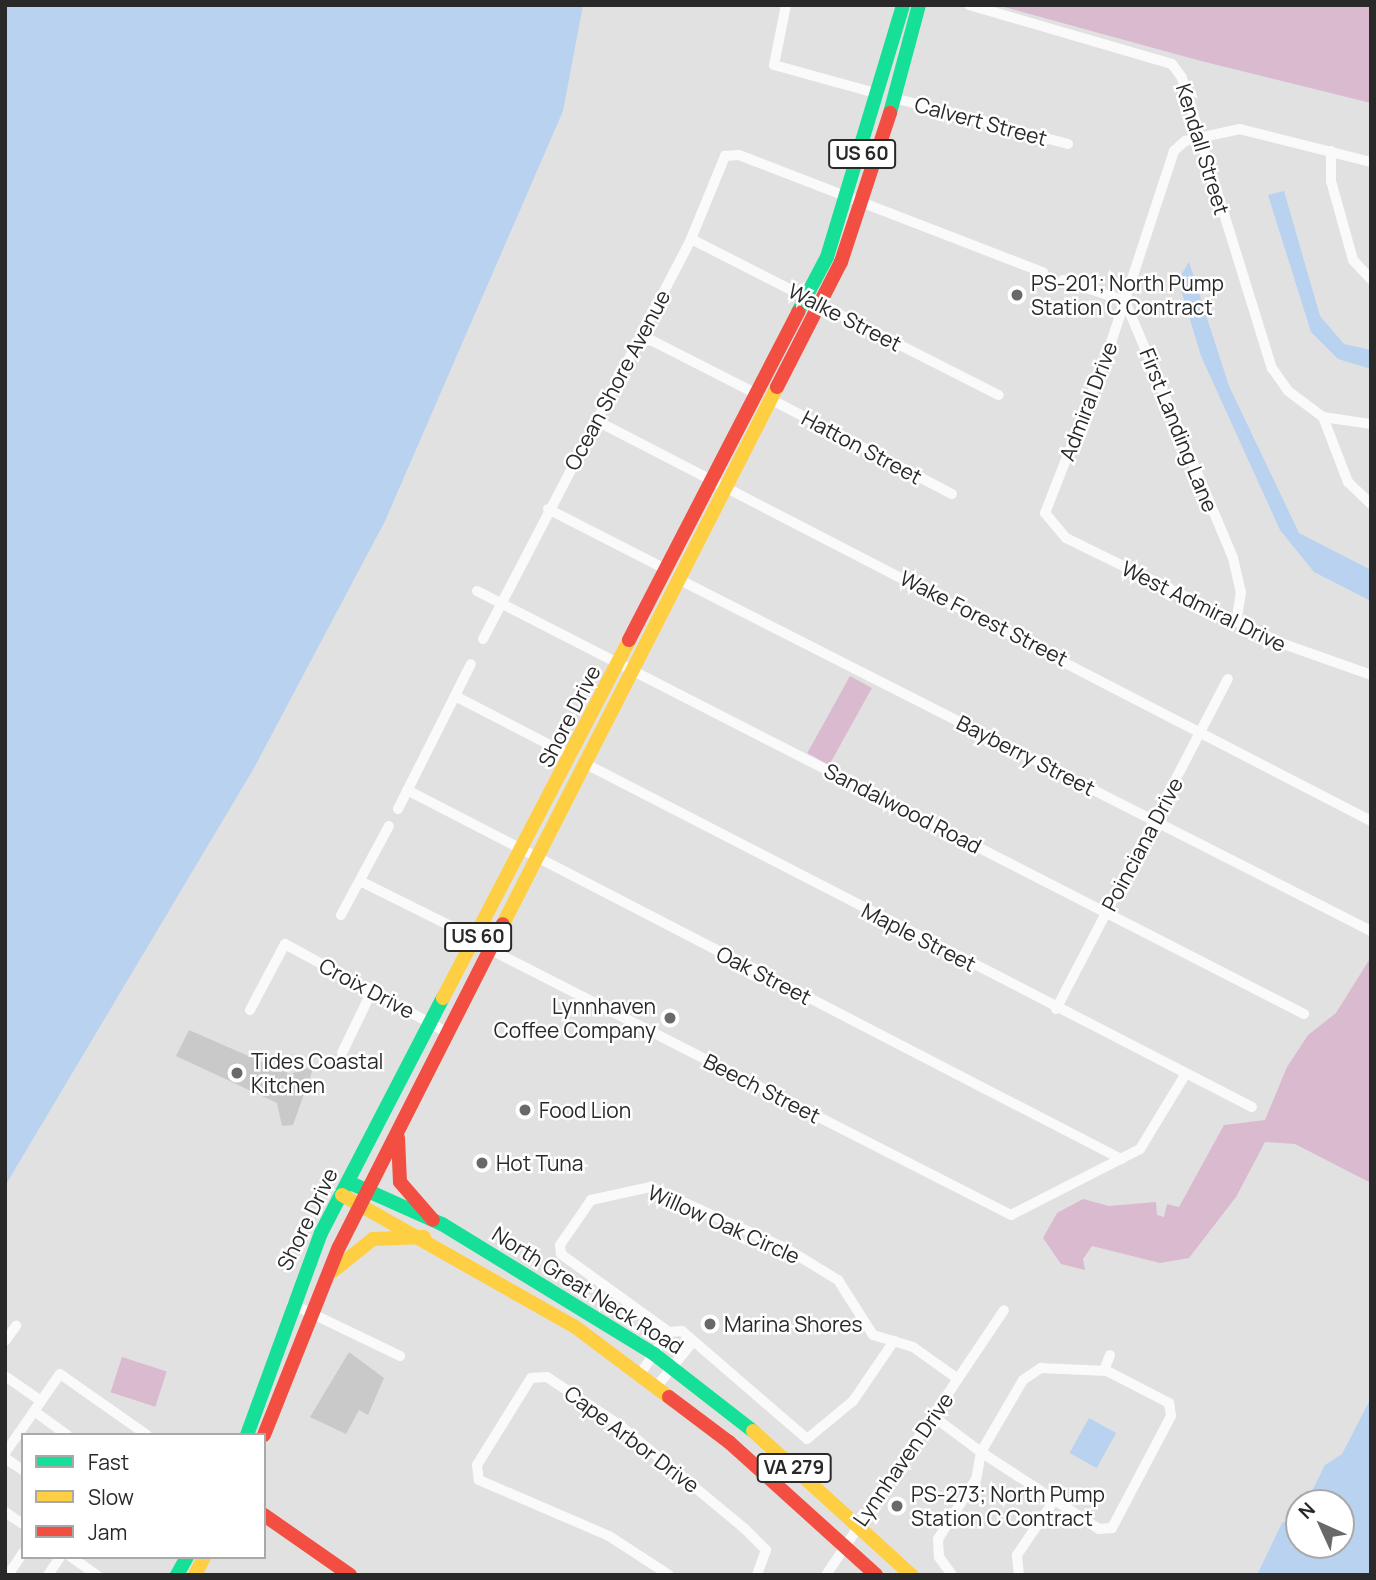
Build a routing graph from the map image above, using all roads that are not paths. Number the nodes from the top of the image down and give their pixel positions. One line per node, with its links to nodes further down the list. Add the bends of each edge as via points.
1 (786, 5): 5 (street, via 774,65)
2 (903, 5): 5 (main road, Shore Drive / US 60)
3 (919, 5): 6 (main road, Shore Drive / US 60)
4 (969, 5): 7 (street, Kendall Street, via 1165,59 1182,78)
5 (879, 94): 11 (main road, Shore Drive / US 60)
6 (894, 98): 8 (street, Calvert Street); 12 (main road, Shore Drive / US 60)
7 (1200, 137): 9 (street, via 1240,129); 18 (street, Admiral Drive, via 1179,146 1170,158); 24 (street, Kendall Street, via 1269,362 1289,391)
8 (1068, 144)
9 (1331, 151): 10 (street); 15 (street, via 1331,181 1353,261)
10 (1371, 162)
11 (849, 198): 12 (street); 13 (street, Ocean Shore Avenue, via 739,155 726,156); 17 (main road, Shore Drive / US 60)
12 (864, 204): 14 (street); 19 (main road, Shore Drive / US 60)
13 (691, 239): 17 (street, Walke Street); 20 (street, Ocean Shore Avenue)
14 (1043, 272)
15 (1371, 279)
16 (1063, 280): 18 (street)
17 (807, 298): 19 (street, Walke Street); 21 (main road, Shore Drive / US 60)
18 (1125, 301): 32 (street, Admiral Drive, via 1045,507); 37 (street, First Landing Lane, via 1233,558 1241,592)
19 (821, 305): 22 (street, Walke Street); 23 (main road, Shore Drive / US 60)
20 (641, 335): 21 (street); 25 (street, Ocean Shore Avenue)
21 (758, 394): 27 (main road, Shore Drive / US 60)
22 (999, 396)
23 (772, 400): 28 (main road, Shore Drive / US 60); 29 (street, Hatton Street)
24 (1323, 418): 26 (street); 30 (street, via 1348,482)
25 (595, 420): 27 (street, Wake Forest Street); 31 (street, Ocean Shore Avenue)
26 (1371, 424)
27 (713, 481): 28 (street, Wake Forest Street); 33 (main road, Shore Drive / US 60)
28 (727, 488): 34 (main road, Shore Drive / US 60); 45 (street, Wake Forest Street)
29 (952, 494)
30 (1371, 504)
31 (548, 509): 33 (street); 36 (street, Ocean Shore Avenue)
32 (1046, 520): 37 (street, West Admiral Drive, via 1066,538)
33 (667, 571): 39 (main road, Shore Drive / US 60)
34 (680, 580): 41 (main road, Shore Drive / US 60); 50 (street, Bayberry Street)
35 (477, 591): 36 (street)
36 (502, 603): 38 (street, Ocean Shore Avenue); 39 (street, Sandalwood Road)
37 (1236, 622): 42 (street, West Admiral Drive, via 1314,658)
38 (483, 639)
39 (620, 663): 41 (street, Sandalwood Road); 46 (main road, Shore Drive / US 60)
40 (471, 664): 44 (street)
41 (634, 670): 47 (main road, Shore Drive / US 60); 56 (street, Sandalwood Road)
42 (1371, 675)
43 (1228, 679): 45 (street, Poinciana Drive)
44 (455, 696): 46 (street); 48 (street)
45 (1200, 732): 50 (street, Poinciana Drive); 51 (street, Wake Forest Street)
46 (572, 756): 53 (main road, Shore Drive / US 60)
47 (586, 764): 54 (main road, Shore Drive / US 60); 62 (street, Maple Street)
48 (407, 790): 49 (street); 53 (street, Oak Street)
49 (398, 809)
50 (1154, 821): 56 (street, Poinciana Drive); 58 (street, Bayberry Street)
51 (1371, 821)
52 (389, 826): 55 (street)
53 (524, 850): 54 (street, Oak Street); 59 (main road, Shore Drive / US 60)
54 (538, 858): 60 (main road, Shore Drive / US 60); 71 (street, Oak Street)
55 (362, 882): 57 (street); 59 (street)
56 (1107, 912): 62 (street, Poinciana Drive); 64 (street, Sandalwood Road)
57 (341, 915)
58 (1371, 931)
59 (477, 939): 65 (main road, Shore Drive / US 60)
60 (491, 950): 66 (main road, Shore Drive / US 60); 71 (street, Beech Street, via 1017,1215)
61 (372, 991): 63 (street, Croix Drive, via 285,944); 65 (street, Croix Drive); 67 (street)
62 (1056, 1009): 68 (street, Maple Street)
63 (250, 1010)
64 (1304, 1014)
65 (432, 1023): 66 (street, Croix Drive); 72 (main road, Shore Drive / US 60)
66 (448, 1033): 70 (main road, Shore Drive / US 60)
67 (342, 1053)
68 (1185, 1076): 69 (street, Maple Street); 71 (street, via 1154,1134)
69 (1252, 1107)
70 (403, 1120): 73 (main road, Shore Drive / US 60); 74 (main road, via 397,1172 406,1193)
71 (1121, 1159)
72 (345, 1189): 73 (main road, North Great Neck Road / VA 279); 77 (main road, Shore Drive / US 60)
73 (364, 1197): 74 (main road, North Great Neck Road / VA 279); 75 (main road, North Great Neck Road / VA 279); 76 (main road, Shore Drive / US 60)
74 (433, 1220): 85 (main road, North Great Neck Road / VA 279)
75 (424, 1237): 76 (main road, via 387,1236 363,1243); 90 (main road, North Great Neck Road / VA 279, via 544,1306)
76 (321, 1288): 79 (main road, Shore Drive / US 60)
77 (291, 1304): 79 (street); 99 (main road, Shore Drive / US 60)
78 (1004, 1310): 92 (street, Lynnhaven Drive)
79 (312, 1313): 87 (street); 100 (main road, Shore Drive / US 60)
80 (16, 1326): 82 (street)
81 (670, 1332): 83 (street, Willow Oak Circle, via 561,1254 560,1245 591,1200 650,1187 762,1237 830,1273 868,1330); 84 (street, Willow Oak Circle, via 682,1331); 85 (street)
82 (5, 1341)
83 (894, 1341): 84 (street, Willow Oak Circle, via 853,1401 807,1439); 92 (street, Willow Oak Circle)
84 (691, 1344): 88 (street)
85 (654, 1354): 88 (main road, North Great Neck Road / VA 279); 90 (street)
86 (1110, 1355): 89 (street)
87 (400, 1356)
88 (673, 1368): 93 (street); 106 (main road, North Great Neck Road / VA 279)
89 (1104, 1370): 101 (street, via 1049,1367 1028,1374); 104 (street, via 1166,1399 1171,1416 1112,1528 1099,1529)
90 (640, 1374): 93 (main road, North Great Neck Road / VA 279)
91 (5, 1376): 94 (street)
92 (958, 1379): 96 (street, Lynnhaven Drive)
93 (657, 1386): 107 (main road, North Great Neck Road / VA 279)
94 (41, 1401): 95 (street); 98 (street, via 60,1374)
95 (34, 1411): 97 (street); 102 (street)
96 (934, 1418): 101 (street); 106 (street, Lynnhaven Drive)
97 (64, 1433)
98 (144, 1433)
99 (248, 1433)
100 (265, 1433)
101 (981, 1452): 104 (street); 124 (street, via 976,1479 938,1539 939,1557)
102 (5, 1456): 103 (street)
103 (21, 1468)
104 (1055, 1499): 125 (street, via 1017,1555)
105 (266, 1516): 118 (main road)
106 (857, 1525): 107 (street, Lynnhaven Drive); 123 (main road, North Great Neck Road / VA 279)
107 (843, 1545): 121 (street, Lynnhaven Drive); 122 (main road, North Great Neck Road / VA 279)
108 (21, 1556): 113 (street)
109 (59, 1559): 114 (street)
110 (74, 1559): 115 (street)
111 (186, 1559): 116 (main road)
112 (203, 1559): 117 (main road)
113 (8, 1575)
114 (48, 1575)
115 (97, 1575)
116 (177, 1575)
117 (195, 1575)
118 (350, 1575)
119 (668, 1575): 120 (street, Cape Arbor Drive, via 609,1536 479,1480 477,1465 531,1378 547,1377 621,1426 745,1529 766,1550)
120 (757, 1575)
121 (826, 1575)
122 (876, 1575)
123 (911, 1575)
124 (952, 1575)
125 (1019, 1575)

